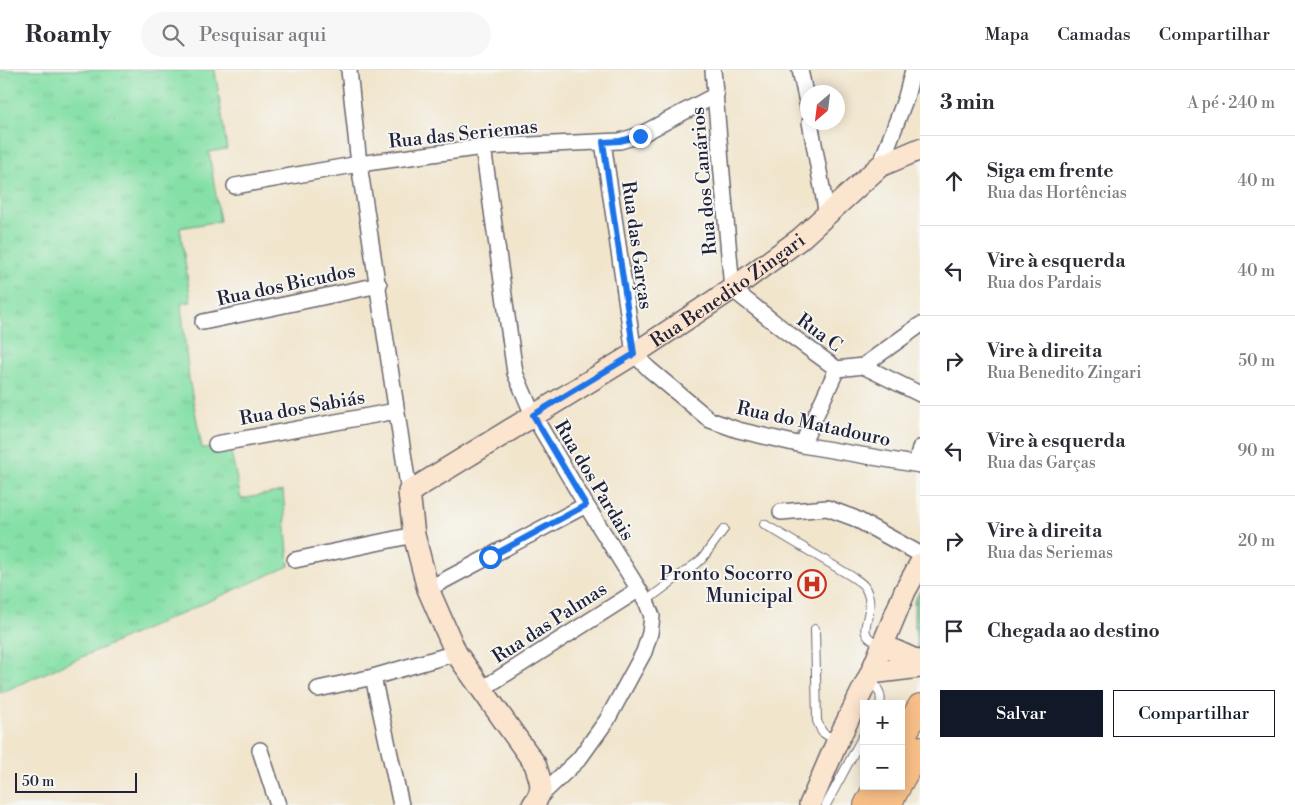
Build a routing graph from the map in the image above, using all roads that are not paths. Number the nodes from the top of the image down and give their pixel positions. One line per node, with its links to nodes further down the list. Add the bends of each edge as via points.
1 (348, 70): 12 (street)
2 (713, 70): 7 (street, Rua dos Canários)
3 (800, 70): 5 (street)
4 (913, 72): 6 (street); 13 (street)
5 (803, 85)
6 (920, 94)
7 (716, 95): 9 (street, Rua das Seriemas, via 640,136); 17 (street, Rua dos Canários)
8 (811, 130): 15 (street)
9 (603, 142): 10 (street, Rua das Seriemas); 20 (street, Rua das Garças)
10 (483, 147): 12 (street, Rua das Seriemas); 25 (street, Rua dos Pardais, via 515,373)
11 (920, 149): 13 (street, Rua Benedito Zingari)
12 (359, 164): 14 (street, Rua das Seriemas); 16 (street)
13 (880, 166): 15 (street, Rua Benedito Zingari)
14 (235, 186)
15 (827, 214): 17 (street, Rua Benedito Zingari, via 800,239)
16 (378, 285): 18 (street, Rua dos Bicudos); 24 (street)
17 (732, 289): 20 (street, Rua Benedito Zingari); 22 (street, Rua C)
18 (203, 322)
19 (920, 325): 21 (street)
20 (634, 354): 25 (street, Rua Benedito Zingari); 27 (street, Rua do Matadouro, via 710,420)
21 (862, 366): 22 (street, Rua C); 23 (street)
22 (837, 370): 27 (street)
23 (920, 394)
24 (396, 410): 26 (street, Rua dos Sabiás); 30 (street)
25 (533, 415): 30 (street, Rua Benedito Zingari); 31 (street, Rua dos Pardais)
26 (216, 444)
27 (802, 445): 29 (street, Rua do Matadouro)
28 (920, 448): 29 (street)
29 (918, 465)
30 (410, 492): 35 (street)
31 (586, 505): 39 (street); 40 (street, Rua dos Pardais)
32 (781, 512): 36 (street, via 827,508 854,518)
33 (764, 524): 42 (lane, via 863,585 870,606 864,630 869,638)
34 (724, 529): 40 (lane, via 702,559)
35 (414, 535): 37 (street); 39 (street)
36 (920, 554)
37 (295, 560)
38 (920, 564): 42 (street, via 905,590)
39 (428, 589): 43 (street)
40 (642, 595): 49 (street, Rua das Palmas); 60 (street, Rua dos Pardais, via 652,616 650,633 640,660 607,720 579,759)
41 (815, 629): 54 (lane, via 817,722 822,732)
42 (882, 645): 44 (street); 46 (street)
43 (456, 653): 47 (street); 49 (street)
44 (920, 662)
45 (920, 667): 46 (street)
46 (870, 675): 50 (lane); 54 (street)
47 (373, 677): 48 (street); 62 (street)
48 (318, 689)
49 (482, 689): 60 (street, via 534,764 540,780)
50 (881, 700)
51 (920, 706): 52 (main road)
52 (905, 734)
53 (860, 741): 64 (lane)
54 (837, 742): 63 (street)
55 (920, 748): 57 (main road)
56 (260, 750): 61 (street)
57 (905, 775)
58 (874, 790): 65 (main road)
59 (897, 790): 66 (main road)
60 (537, 800)
61 (278, 805)
62 (401, 805)
63 (810, 805)
64 (826, 805)
65 (866, 805)
66 (889, 805)

